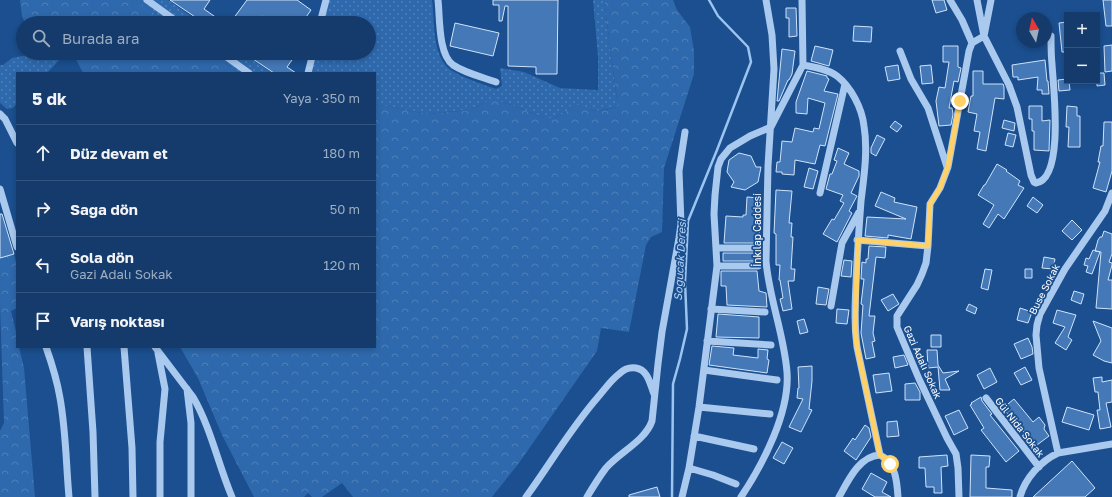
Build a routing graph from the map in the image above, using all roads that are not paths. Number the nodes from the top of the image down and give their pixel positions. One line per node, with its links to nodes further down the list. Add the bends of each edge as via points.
1 (147, 0): 9 (street)
2 (326, 0): 10 (street)
3 (438, 0): 20 (street, via 442,46 447,60 452,65)
4 (766, 0): 23 (street, İnkılap Caddesi, via 774,50)
5 (802, 0): 17 (street)
6 (950, 0): 12 (street)
7 (978, 0): 11 (street)
8 (991, 0): 11 (street)
9 (169, 16)
10 (322, 16)
11 (984, 36): 12 (street); 13 (street, via 1016,102 1031,176 1036,183 1044,180 1052,163 1054,150 1056,130)
12 (972, 43): 26 (street, Gazi Adalı Sokak)
13 (1051, 48)
14 (900, 51): 26 (street, via 911,79 928,108)
15 (231, 60): 18 (street)
16 (311, 60): 19 (street)
17 (803, 65): 21 (street, via 830,72); 23 (street)
18 (248, 72)
19 (308, 72)
20 (496, 82)
21 (845, 84): 28 (street); 31 (street, via 859,108 864,126)
22 (0, 114): 25 (street)
23 (771, 127): 36 (street, via 730,148 721,159 714,214); 75 (street, İnkılap Caddesi, via 766,261 787,372 786,391 783,408 765,454)
24 (685, 132): 52 (street, via 679,171 681,224 662,332)
25 (16, 141)
26 (948, 168): 35 (street, Gazi Adalı Sokak, via 930,204)
27 (0, 189): 34 (street)
28 (820, 193)
29 (1112, 193): 32 (street, Buse Sokak)
30 (1112, 201): 32 (street)
31 (860, 210): 33 (street); 40 (street, via 842,243)
32 (1105, 212): 59 (street, Buse Sokak, via 1065,269 1040,314 1037,325 1039,368)
33 (858, 240): 35 (street); 60 (street, via 855,329)
34 (16, 244)
35 (928, 246): 78 (street, Gazi Adalı Sokak, via 922,274 901,308 896,324 919,379 956,454)
36 (717, 248): 37 (street); 38 (street)
37 (757, 248)
38 (717, 266): 39 (street); 41 (street)
39 (758, 266)
40 (831, 306)
41 (711, 309): 42 (street); 43 (street)
42 (765, 312)
43 (707, 341): 44 (street); 49 (street)
44 (771, 344)
45 (46, 348): 65 (street, via 60,399)
46 (87, 348): 66 (street, via 93,432)
47 (124, 348): 67 (street)
48 (156, 349): 51 (street); 68 (street, via 165,389 160,442)
49 (704, 370): 50 (street); 54 (street)
50 (777, 380)
51 (187, 388): 63 (street, via 204,418); 69 (street, via 192,429)
52 (654, 396): 72 (street, via 648,378 641,370 630,368 618,374 584,413); 73 (street, via 650,426 607,468)
53 (986, 398): 61 (street, Gül Nida Sokak)
54 (698, 406): 55 (street); 56 (street)
55 (770, 414)
56 (694, 436): 58 (street); 62 (street)
57 (1112, 444): 59 (street)
58 (754, 449)
59 (1058, 453): 61 (street)
60 (880, 455): 76 (street, via 870,457 860,465); 77 (street, via 887,459 893,470)
61 (1039, 467): 79 (street, via 1027,480)
62 (689, 468): 64 (street); 74 (street)
63 (226, 484): 70 (street); 71 (street)
64 (736, 484)
65 (69, 497)
66 (94, 497)
67 (133, 497)
68 (160, 497)
69 (191, 497)
70 (225, 497)
71 (232, 497)
72 (526, 497)
73 (587, 497)
74 (682, 497)
75 (741, 497)
76 (839, 497)
77 (898, 497)
78 (959, 497)
79 (1020, 497)

